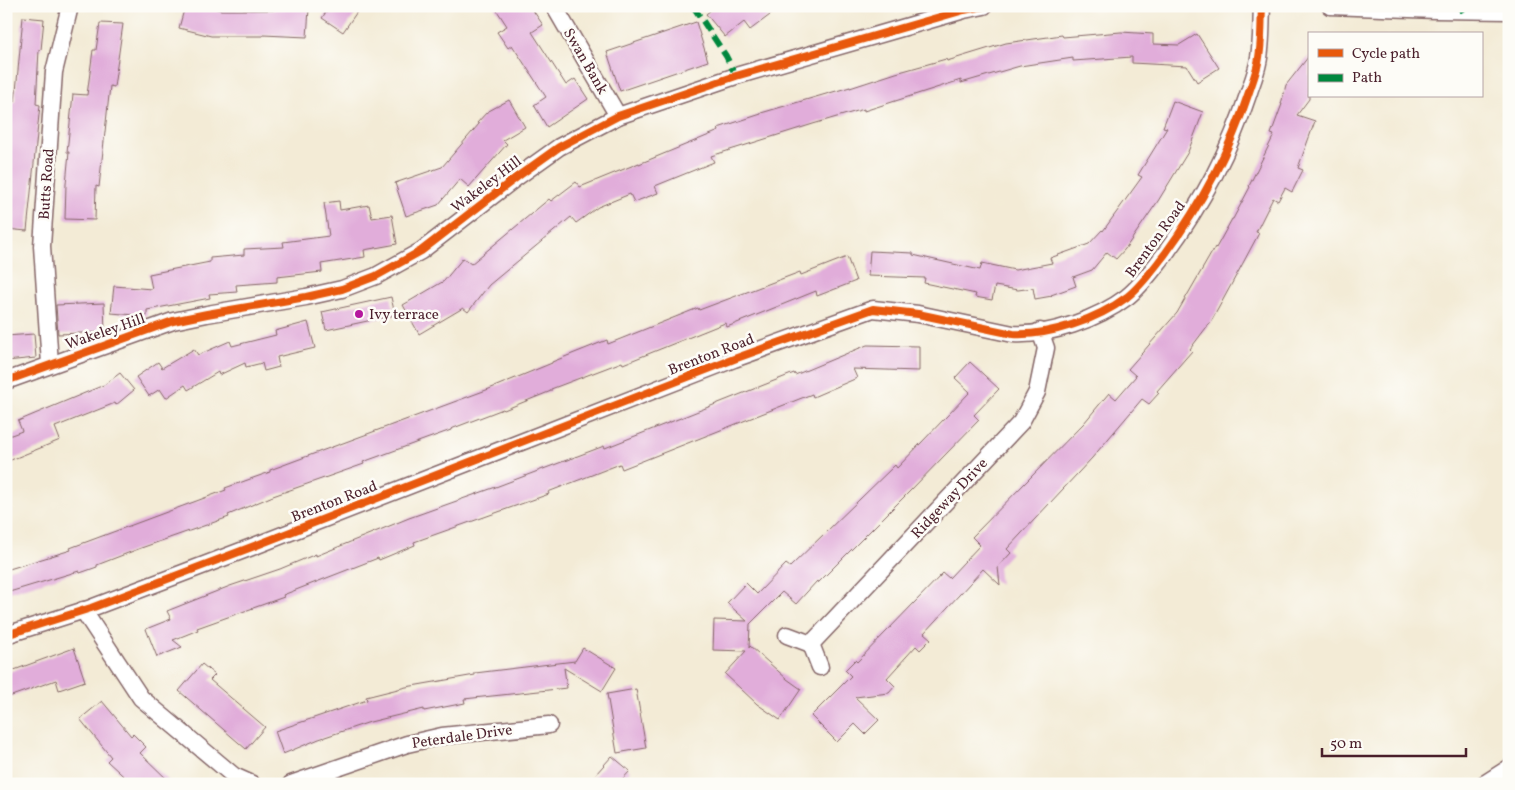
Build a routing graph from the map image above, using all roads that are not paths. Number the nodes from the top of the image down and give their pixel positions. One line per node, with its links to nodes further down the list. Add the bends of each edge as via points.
1 (70, 6): 9 (street, Butts Road, via 54,72 42,246)
2 (554, 6): 7 (street, Swan Bank)
3 (984, 6): 7 (street, Wakeley Hill, via 736,76)
4 (1262, 6): 8 (street, Brenton Road, via 1258,62 1238,125 1210,183 1174,241 1127,297 1066,327)
5 (1330, 6): 6 (street)
6 (1509, 11)
7 (618, 116): 9 (street, Wakeley Hill, via 559,147 421,251 376,276 342,289 306,297 173,321)
8 (1040, 331): 11 (street, Brenton Road, via 1013,334 918,314 873,309 734,359 267,542); 14 (street, Ridgeway Drive, via 1046,348 1036,392 1021,422)
9 (50, 364): 10 (street, Wakeley Hill)
10 (6, 381)
11 (83, 610): 12 (street, Brenton Road); 18 (street, via 140,698 234,776)
12 (6, 635)
13 (787, 636): 14 (street)
14 (810, 644): 15 (street)
15 (820, 667)
16 (549, 725): 19 (street, Peterdale Drive, via 442,736 407,744)
17 (1509, 768): 20 (street)
18 (252, 784)
19 (291, 784)
20 (1484, 784)

